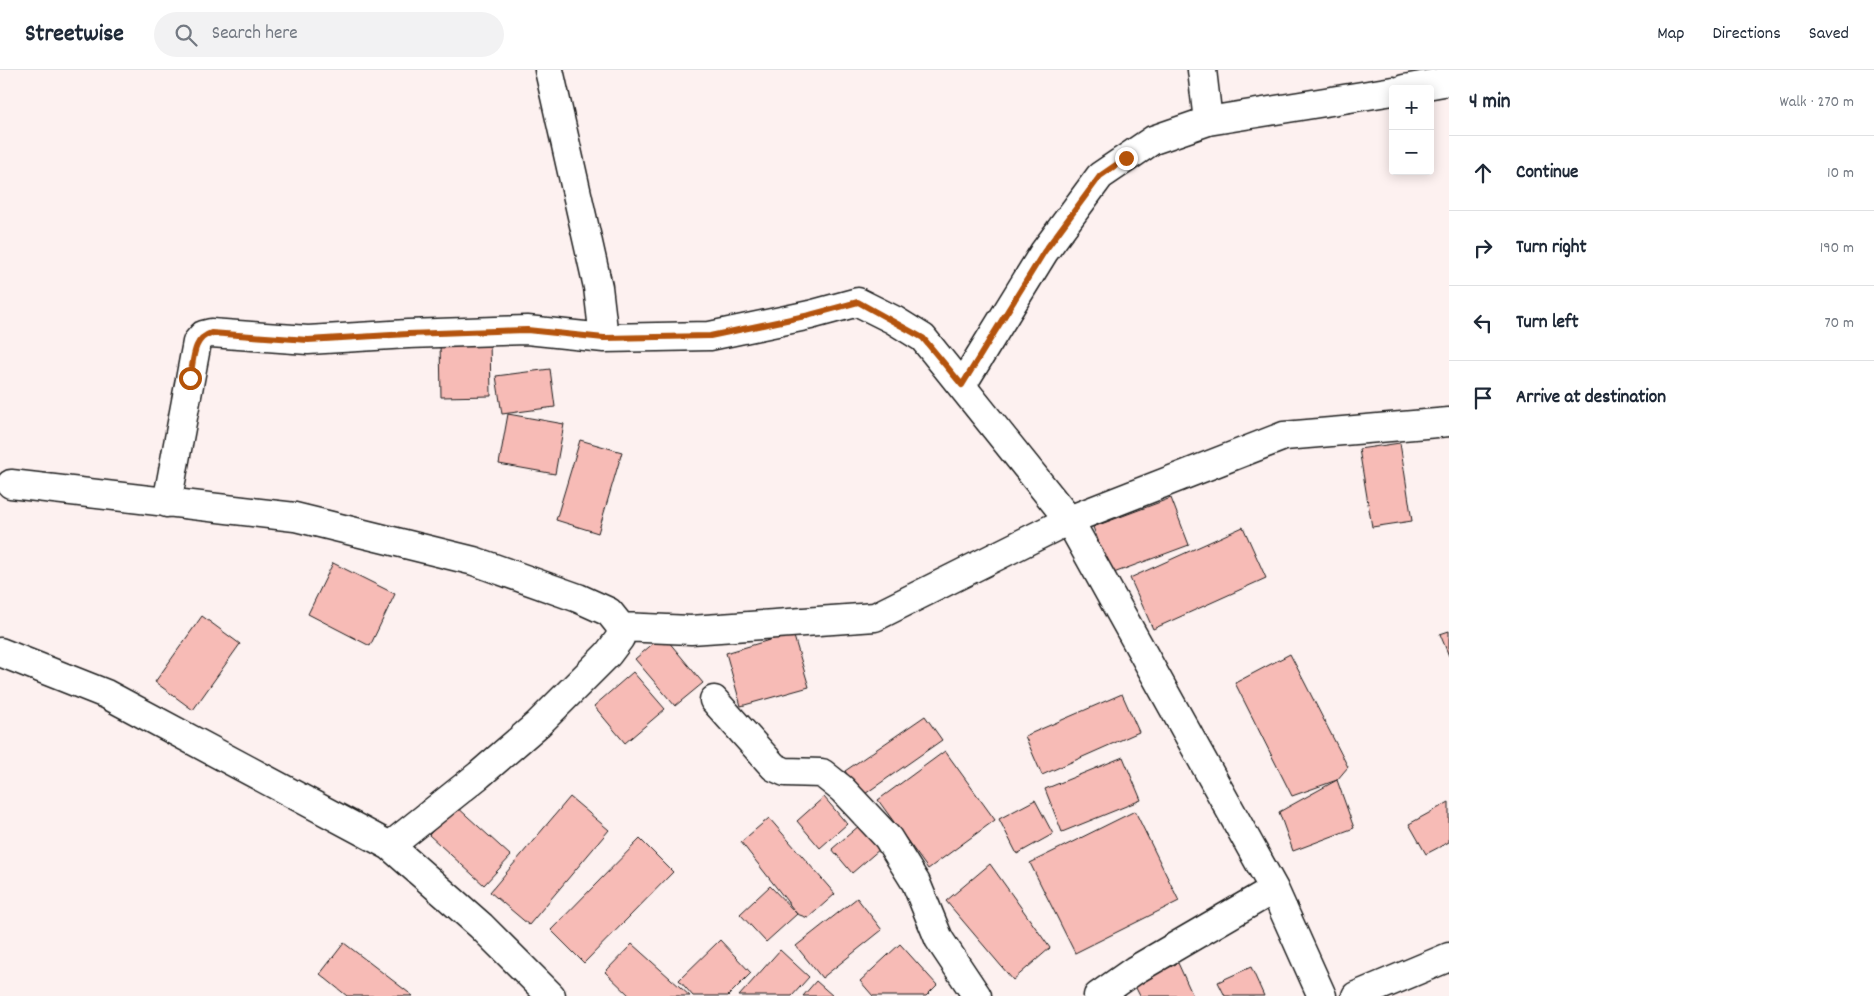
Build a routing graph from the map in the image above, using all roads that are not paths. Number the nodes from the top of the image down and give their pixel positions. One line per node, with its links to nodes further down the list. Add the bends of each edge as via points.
1 (549, 70): 7 (street, via 598,287)
2 (1202, 70): 6 (street)
3 (1449, 81): 4 (street)
4 (1426, 85)
5 (1389, 92): 6 (street)
6 (1208, 121): 8 (street, via 1153,140 1100,176 1044,252)
7 (604, 338): 8 (street, via 710,336 858,302 923,338); 11 (street, via 527,330 308,340 203,335 197,342)
8 (962, 385): 12 (street)
9 (1449, 422): 12 (street, via 1284,436)
10 (11, 484): 11 (street)
11 (168, 503): 13 (street, via 295,517 474,561 578,598 609,612)
12 (1069, 520): 13 (street, via 875,617 691,630); 17 (street)
13 (621, 627): 16 (street, via 620,638 608,654 538,724)
14 (0, 652): 16 (street, via 106,694)
15 (714, 700): 20 (street, via 774,767 785,772 822,773 842,789 888,838 916,882 940,939)
16 (390, 846): 19 (street, via 481,926)
17 (1274, 889): 21 (street, via 1135,970); 22 (street)
18 (1449, 958): 23 (street)
19 (550, 996)
20 (977, 996)
21 (1098, 996)
22 (1322, 996)
23 (1356, 996)

